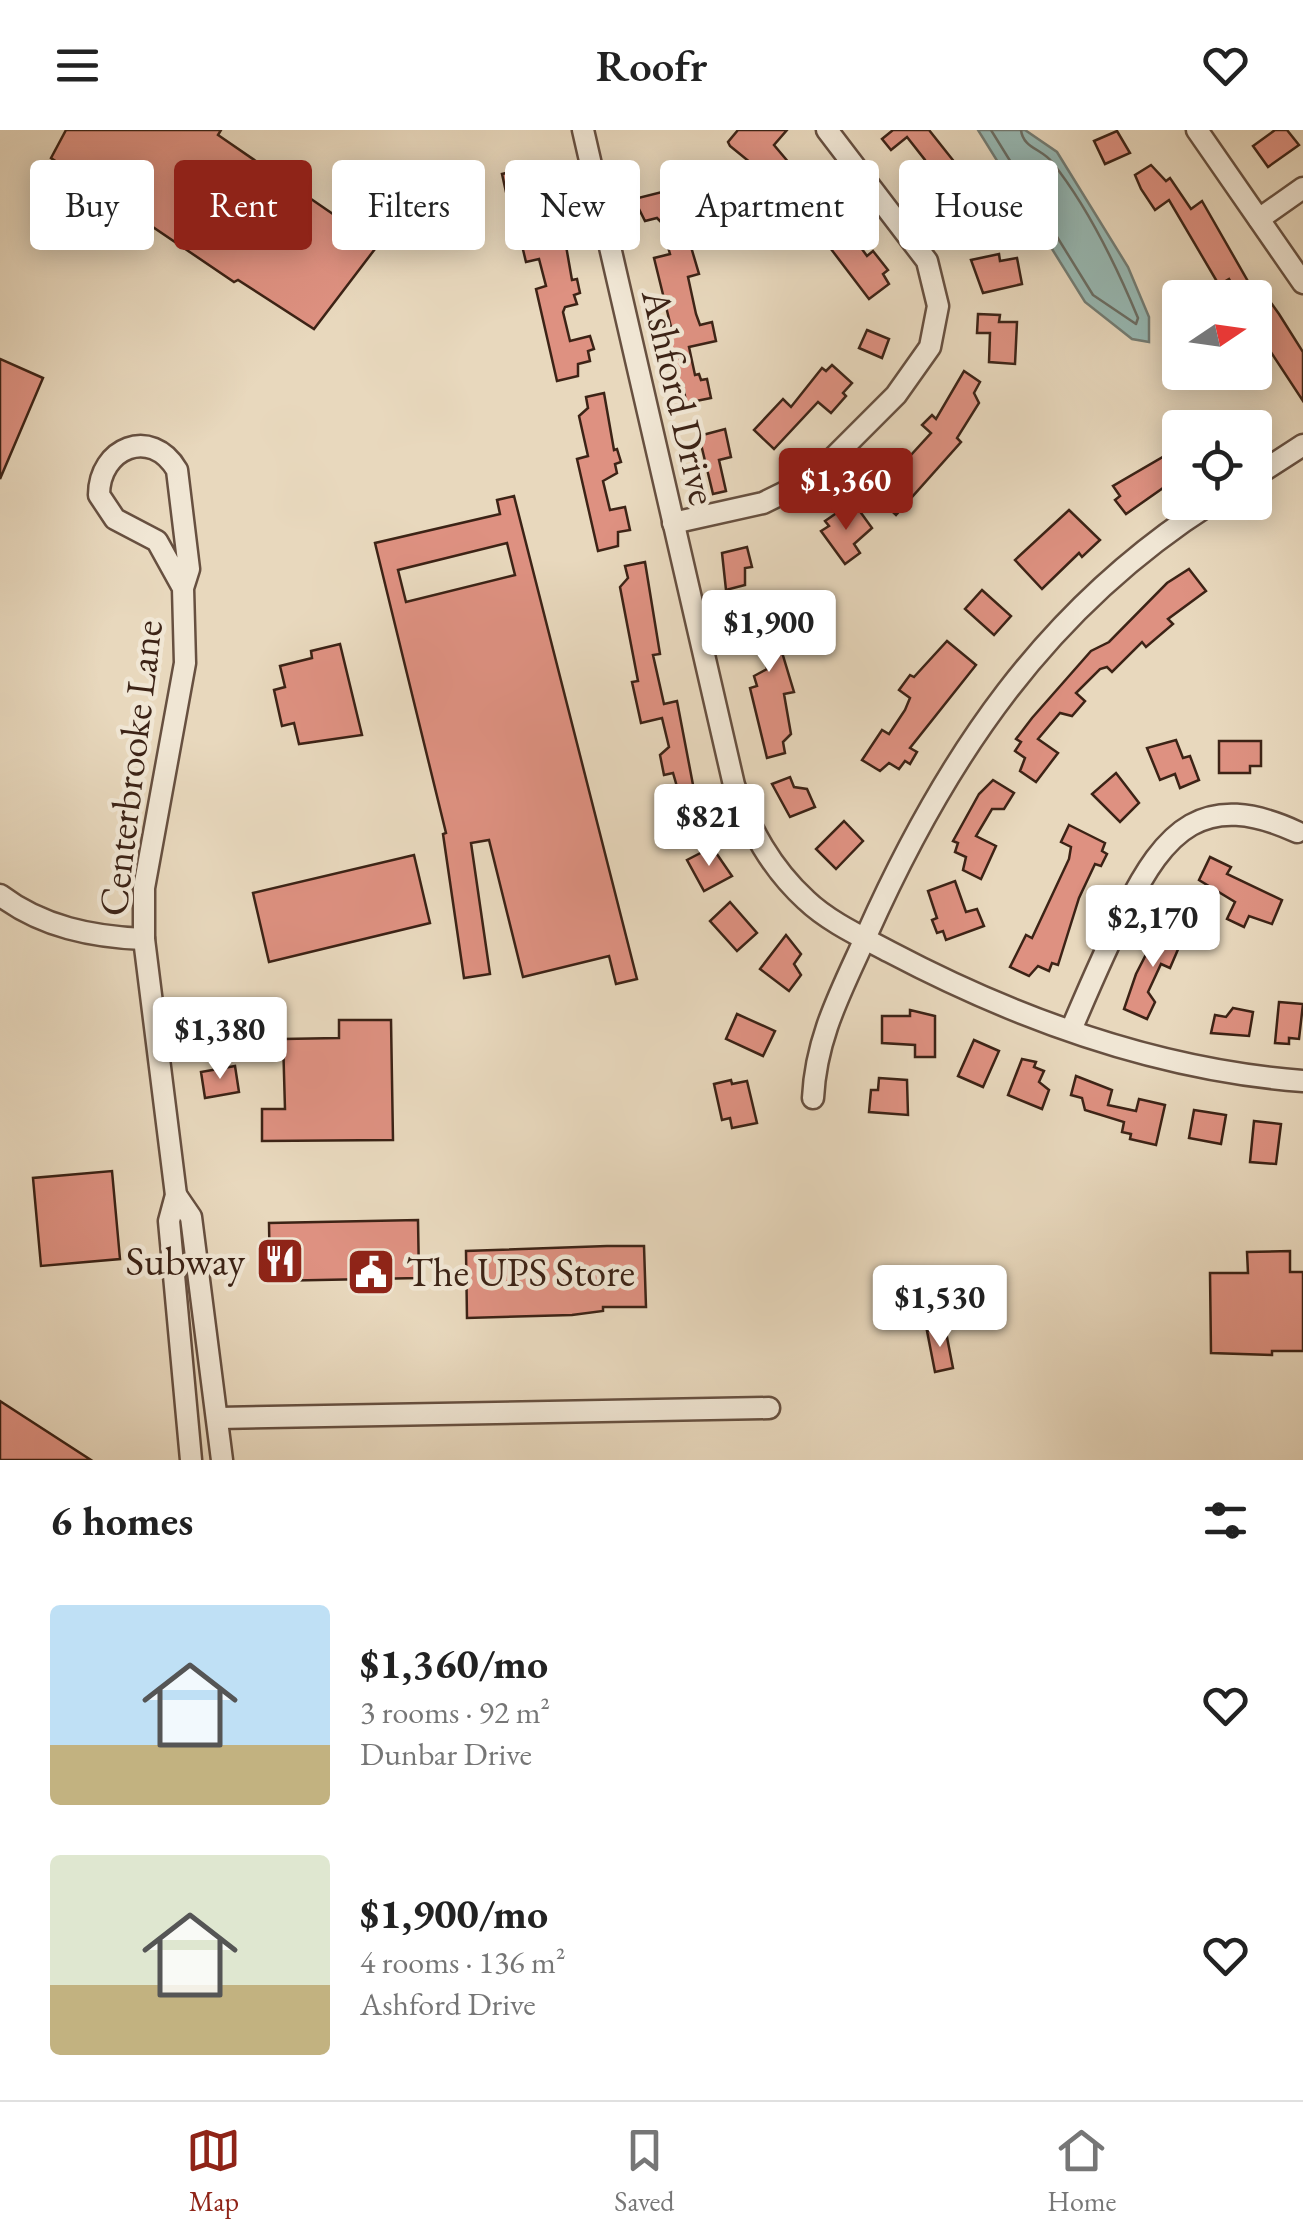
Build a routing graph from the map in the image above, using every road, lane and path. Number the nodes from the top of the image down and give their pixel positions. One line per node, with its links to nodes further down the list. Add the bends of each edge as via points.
1 (584, 130): 10 (street, Ashford Drive)
2 (827, 130): 10 (street, via 927,262 938,306 930,347 896,395 812,478 764,503)
3 (1197, 130): 5 (street)
4 (1303, 188): 5 (street)
5 (1258, 219): 6 (street)
6 (1303, 284)
7 (1303, 445): 8 (street)
8 (1272, 465)
9 (1188, 520): 14 (street, via 1090,598 995,703 935,794)
10 (673, 523): 14 (street, Ashford Drive, via 748,822 804,899)
11 (182, 588): 11 (street, Centerbrooke Lane, via 189,569 178,470 161,450 125,448 105,467 99,495 115,519 156,540); 15 (street, Centerbrooke Lane, via 185,663 144,888)
12 (1297, 832): 16 (street, via 1232,814 1207,817 1172,835 1134,893)
13 (0, 896): 15 (street, via 23,913 68,929)
14 (865, 938): 16 (street, Ashford Drive, via 974,993); 18 (street, via 820,1039)
15 (144, 939): 19 (street, Centerbrooke Lane)
16 (1070, 1030): 17 (street, Ashford Drive, via 1177,1064)
17 (1303, 1081)
18 (813, 1098)
19 (176, 1195): 21 (street, Centerbrooke Lane, via 191,1217); 22 (street, Centerbrooke Lane, via 170,1221)
20 (769, 1408): 21 (street)
21 (219, 1418): 23 (street, Centerbrooke Lane)
22 (191, 1460)
23 (222, 1460)

